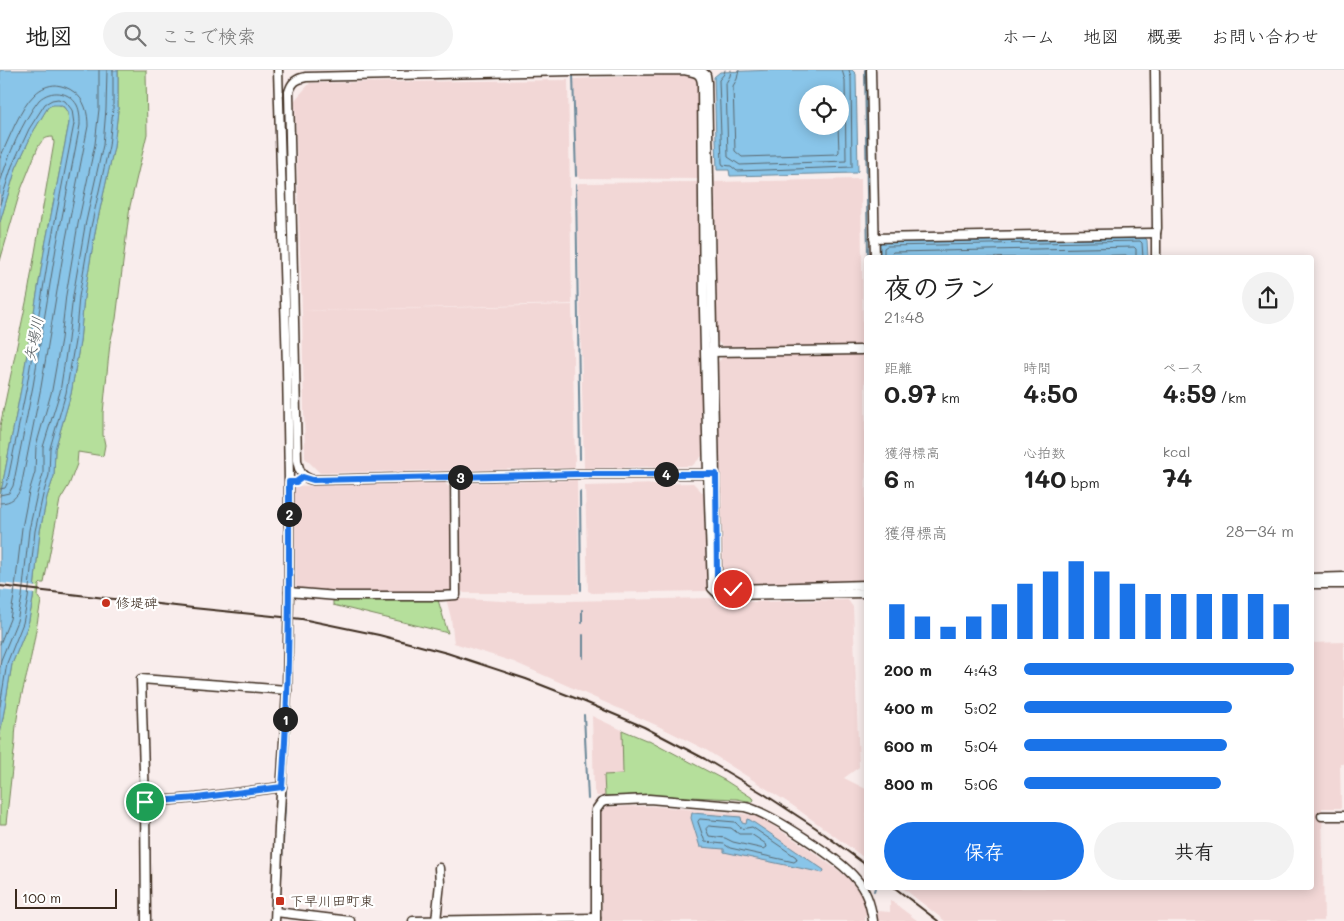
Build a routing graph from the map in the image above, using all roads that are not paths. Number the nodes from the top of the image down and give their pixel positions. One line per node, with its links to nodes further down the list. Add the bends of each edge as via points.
1 (278, 70): 15 (street)
2 (684, 70): 11 (street, via 697,73 702,80); 13 (street, via 306,77 293,83 289,92 297,460)
3 (700, 70): 11 (street, via 706,75 707,82)
4 (871, 70): 7 (street)
5 (1155, 70): 6 (street)
6 (1156, 233): 7 (street); 9 (street)
7 (874, 238): 8 (street)
8 (875, 255)
9 (1156, 255)
10 (861, 350): 11 (street)
11 (709, 352): 12 (street)
12 (712, 474): 14 (street); 20 (street, via 717,576 721,586 733,589); 22 (street, via 711,584 719,595)
13 (303, 477): 14 (street, via 313,480); 15 (street)
14 (455, 477): 21 (street, via 456,595 337,596)
15 (289, 482): 21 (street)
16 (1344, 577): 17 (street)
17 (1314, 578)
18 (1314, 584): 19 (street)
19 (1344, 584)
20 (864, 585)
21 (289, 592): 23 (street)
22 (864, 593)
23 (287, 690): 24 (street); 25 (street, via 141,679)
24 (282, 787): 25 (street); 29 (street)
25 (145, 802): 31 (street)
26 (1322, 816): 27 (street)
27 (1344, 816)
28 (439, 868): 35 (street)
29 (276, 912): 32 (street); 33 (street)
30 (596, 919): 35 (street); 36 (street, via 596,810 605,801 649,799 756,809 798,834 850,872 867,896)
31 (146, 921)
32 (275, 921)
33 (350, 921)
34 (413, 921): 35 (street)
35 (436, 921)
36 (874, 921)

